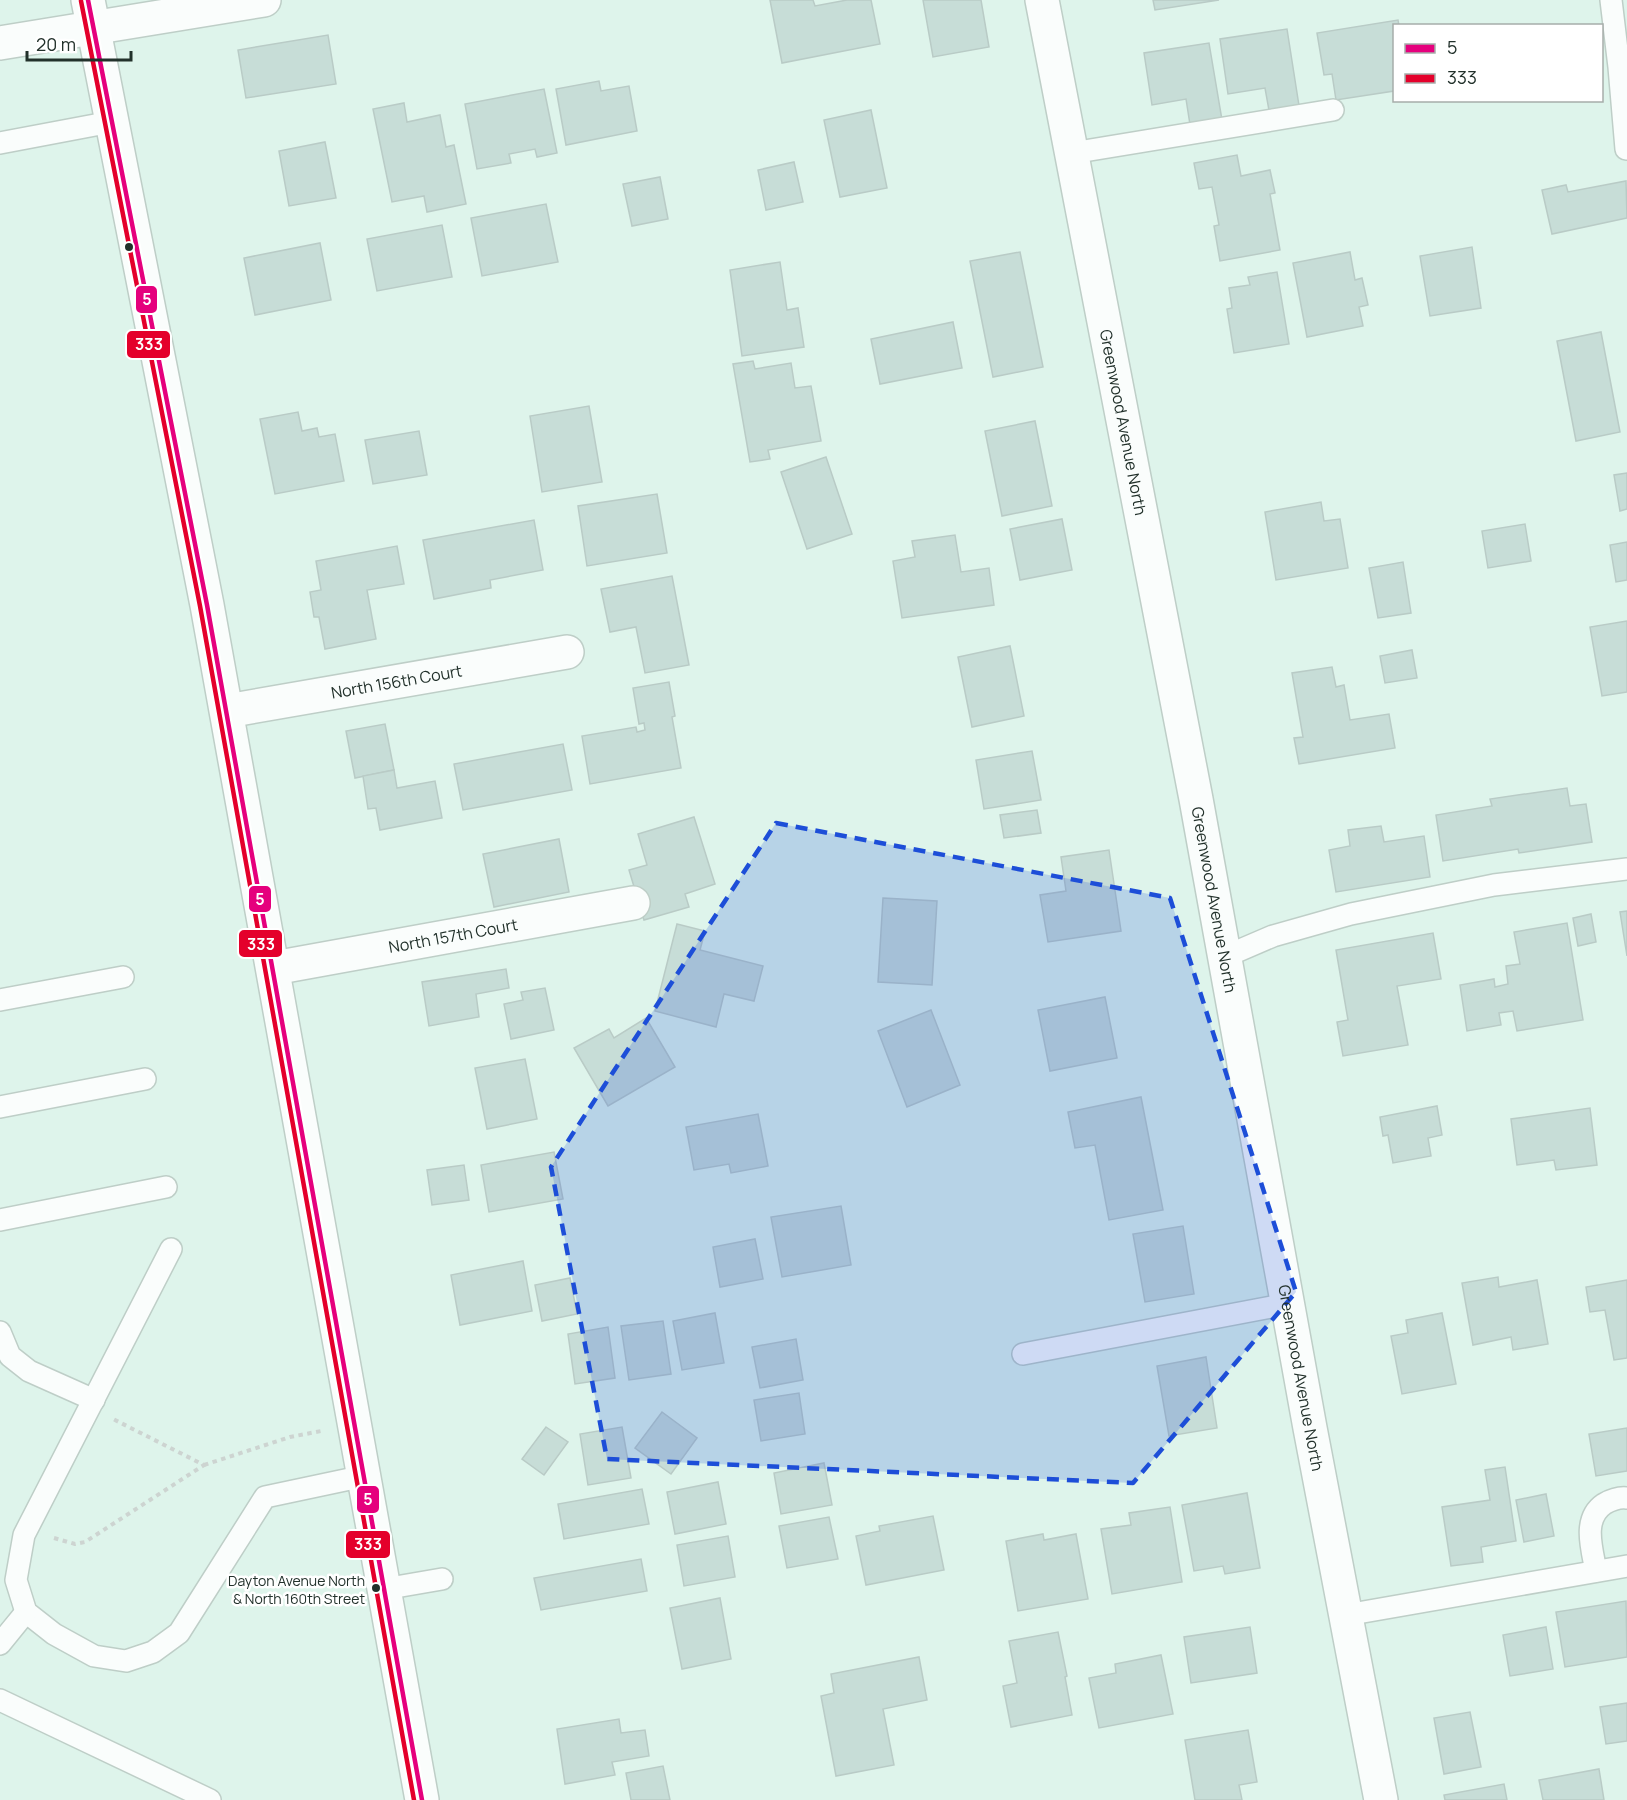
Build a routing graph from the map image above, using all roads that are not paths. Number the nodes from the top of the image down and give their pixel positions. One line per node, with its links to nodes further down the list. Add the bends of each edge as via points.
1 (264, 0): 4 (street)
2 (1042, 0): 10 (street, Greenwood Avenue North)
3 (1611, 0): 9 (lane)
4 (90, 14): 5 (street); 7 (street)
5 (0, 43)
6 (1333, 110): 10 (lane)
7 (111, 122): 8 (lane); 12 (street)
8 (0, 143)
9 (1626, 149)
10 (1072, 153): 15 (street, Greenwood Avenue North)
11 (567, 652): 12 (street, North 156th Court)
12 (227, 711): 16 (street)
13 (1627, 868): 15 (lane, via 1494,885 1351,914 1273,936)
14 (633, 903): 16 (street, North 157th Court)
15 (1224, 957): 24 (street, Greenwood Avenue North)
16 (273, 968): 28 (street)
17 (123, 977): 18 (lane)
18 (0, 1000)
19 (145, 1079): 20 (lane)
20 (0, 1107)
21 (166, 1187): 22 (lane)
22 (0, 1220)
23 (171, 1249): 27 (lane)
24 (1287, 1304): 26 (lane); 35 (street, Greenwood Avenue North)
25 (0, 1332): 27 (lane, via 10,1356 29,1371)
26 (1023, 1354)
27 (92, 1403): 34 (lane, via 24,1535 16,1580)
28 (364, 1476): 33 (street); 34 (lane, via 264,1497 179,1633 153,1652 126,1661 94,1656 54,1634)
29 (1627, 1498): 31 (lane, via 1610,1500 1594,1516 1590,1527)
30 (1627, 1566): 31 (lane)
31 (1596, 1571): 35 (lane)
32 (442, 1579): 33 (lane)
33 (384, 1589): 39 (street)
34 (26, 1612): 36 (lane)
35 (1346, 1615): 40 (street, Greenwood Avenue North)
36 (0, 1644)
37 (0, 1700): 38 (lane)
38 (210, 1800)
39 (422, 1800)
40 (1382, 1800)

